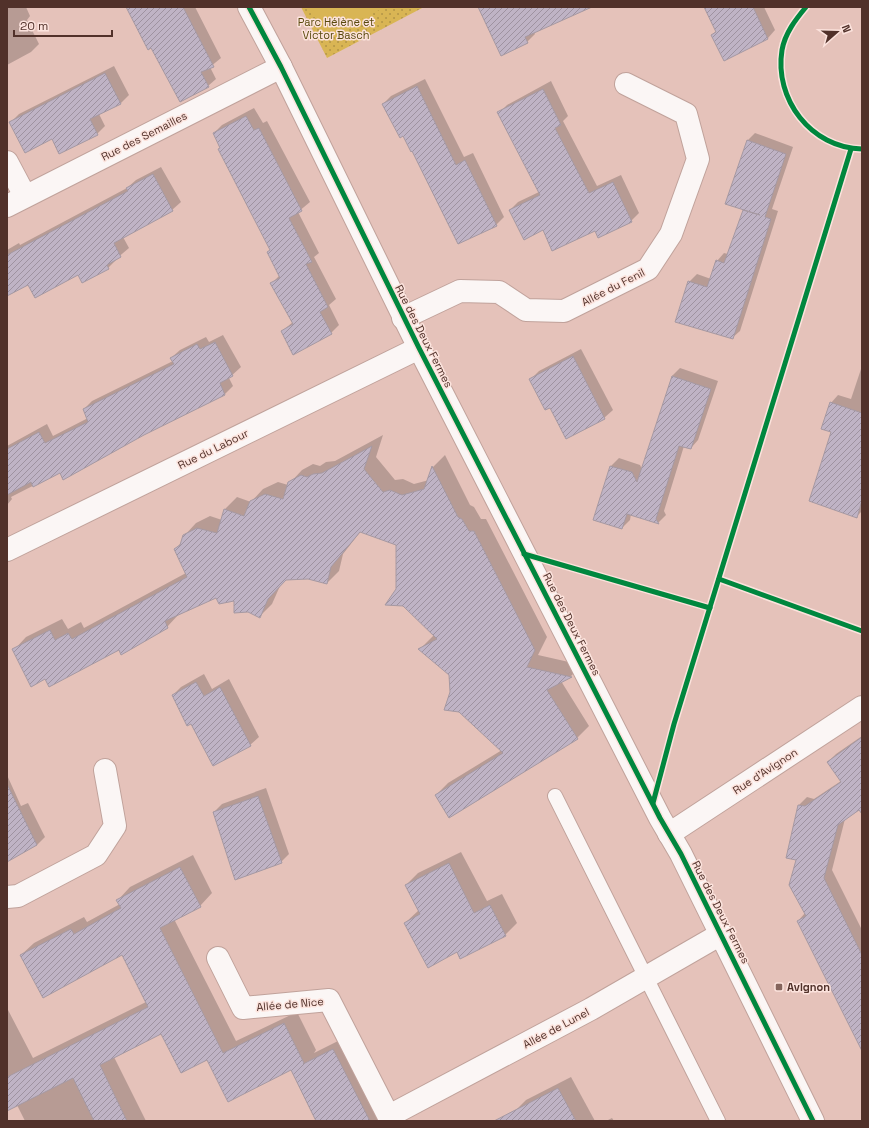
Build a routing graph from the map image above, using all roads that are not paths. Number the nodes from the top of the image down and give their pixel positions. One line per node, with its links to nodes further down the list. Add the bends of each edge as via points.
1 (249, 7): 2 (street, Rue des Deux Fermes)
2 (281, 67): 5 (street, Rue des Semailles); 6 (street, Rue des Deux Fermes)
3 (626, 84): 6 (street, Allée du Fenil, via 686,114 698,159 671,234 648,269 564,311 526,310 499,292 460,291)
4 (7, 162): 5 (street)
5 (16, 201)
6 (403, 318): 7 (street, Rue des Deux Fermes)
7 (418, 348): 8 (street, Rue du Labour); 12 (street, Rue des Deux Fermes)
8 (7, 550)
9 (862, 707): 12 (street, Rue d'Avignon)
10 (104, 770): 13 (street, via 115,826 96,855 18,896)
11 (555, 796): 16 (lane)
12 (669, 834): 14 (street, Rue des Deux Fermes)
13 (7, 897)
14 (721, 934): 16 (street, Allée de Lunel); 19 (street, Rue des Deux Fermes)
15 (218, 958): 17 (street, Allée de Nice, via 242,1008 329,1000)
16 (646, 977): 17 (street, Allée de Lunel); 18 (lane)
17 (390, 1119)
18 (718, 1121)
19 (813, 1121)

